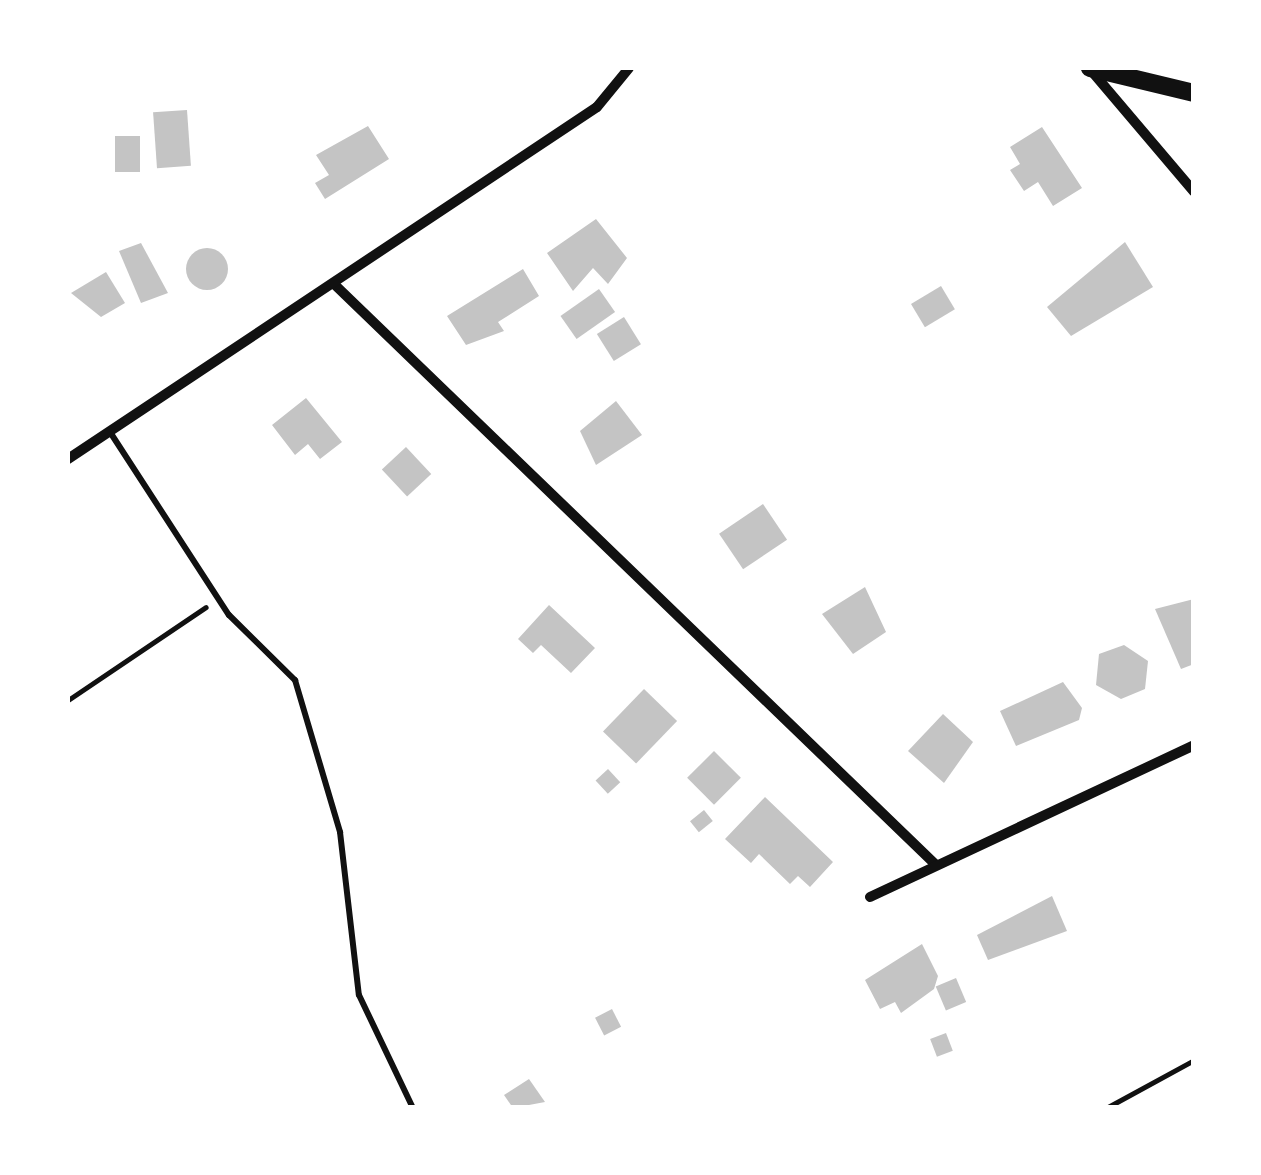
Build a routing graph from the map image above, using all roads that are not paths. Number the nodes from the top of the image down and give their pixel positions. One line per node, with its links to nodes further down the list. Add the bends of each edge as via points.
1 (629, 68): 5 (street, via 597,107)
2 (1089, 68): 3 (street); 4 (street)
3 (1194, 93)
4 (1194, 192)
5 (334, 284): 6 (street); 9 (street)
6 (110, 431): 7 (street); 11 (lane, via 217,600 295,680 340,832 359,995)
7 (68, 459)
8 (1194, 745): 9 (street)
9 (934, 864): 10 (street)
10 (870, 896)
11 (414, 1108)

